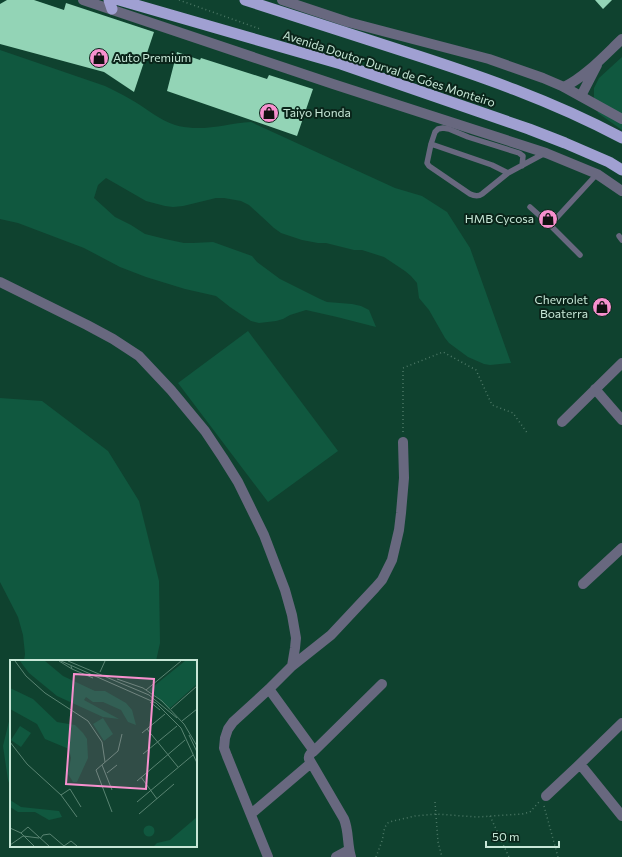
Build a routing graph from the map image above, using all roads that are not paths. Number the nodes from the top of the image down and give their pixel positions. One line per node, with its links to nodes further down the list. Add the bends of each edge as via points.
1 (83, 0): 4 (street)
2 (245, 0): 6 (highway, Avenida Doutor Durval de Góes Monteiro)
3 (282, 0): 5 (street)
4 (113, 3): 14 (street, via 333,84); 16 (highway, Avenida Doutor Durval de Góes Monteiro, via 341,64 529,129 580,149)
5 (348, 22): 6 (highway); 9 (street, via 490,59)
6 (354, 35): 12 (highway, Avenida Doutor Durval de Góes Monteiro, via 444,64 536,98)
7 (622, 39): 8 (street)
8 (598, 62): 9 (street); 10 (street)
9 (564, 87): 10 (street)
10 (581, 96): 11 (street)
11 (622, 119)
12 (622, 138)
13 (431, 144): 15 (lane, via 438,129 450,129 521,154); 17 (lane); 17 (lane, via 427,161 429,166 473,195 482,194)
14 (546, 153): 15 (lane); 18 (street)
15 (522, 166): 17 (lane)
16 (622, 170)
17 (508, 173)
18 (598, 174): 19 (street); 21 (lane)
19 (622, 191)
20 (530, 207): 21 (lane)
21 (550, 226): 22 (lane)
22 (580, 255)
23 (0, 282): 31 (street, via 87,325 139,356 205,430 238,482 264,535 285,590 296,638)
24 (622, 363): 25 (street)
25 (595, 389): 26 (street); 27 (street)
26 (622, 420)
27 (562, 422)
28 (403, 442): 31 (street, via 402,513 390,564 382,580 331,635)
29 (622, 548): 30 (street)
30 (584, 584)
31 (292, 666): 33 (street)
32 (382, 684): 35 (street)
33 (269, 689): 35 (street); 39 (street, via 233,722 224,738 224,748)
34 (622, 723): 37 (street)
35 (314, 751): 36 (street, via 308,757)
36 (311, 763): 39 (street); 41 (street, via 344,819)
37 (580, 764): 38 (street); 40 (street)
38 (544, 798)
39 (251, 814): 42 (street)
40 (622, 816)
41 (350, 853): 43 (street)
42 (268, 857)
43 (336, 857)

